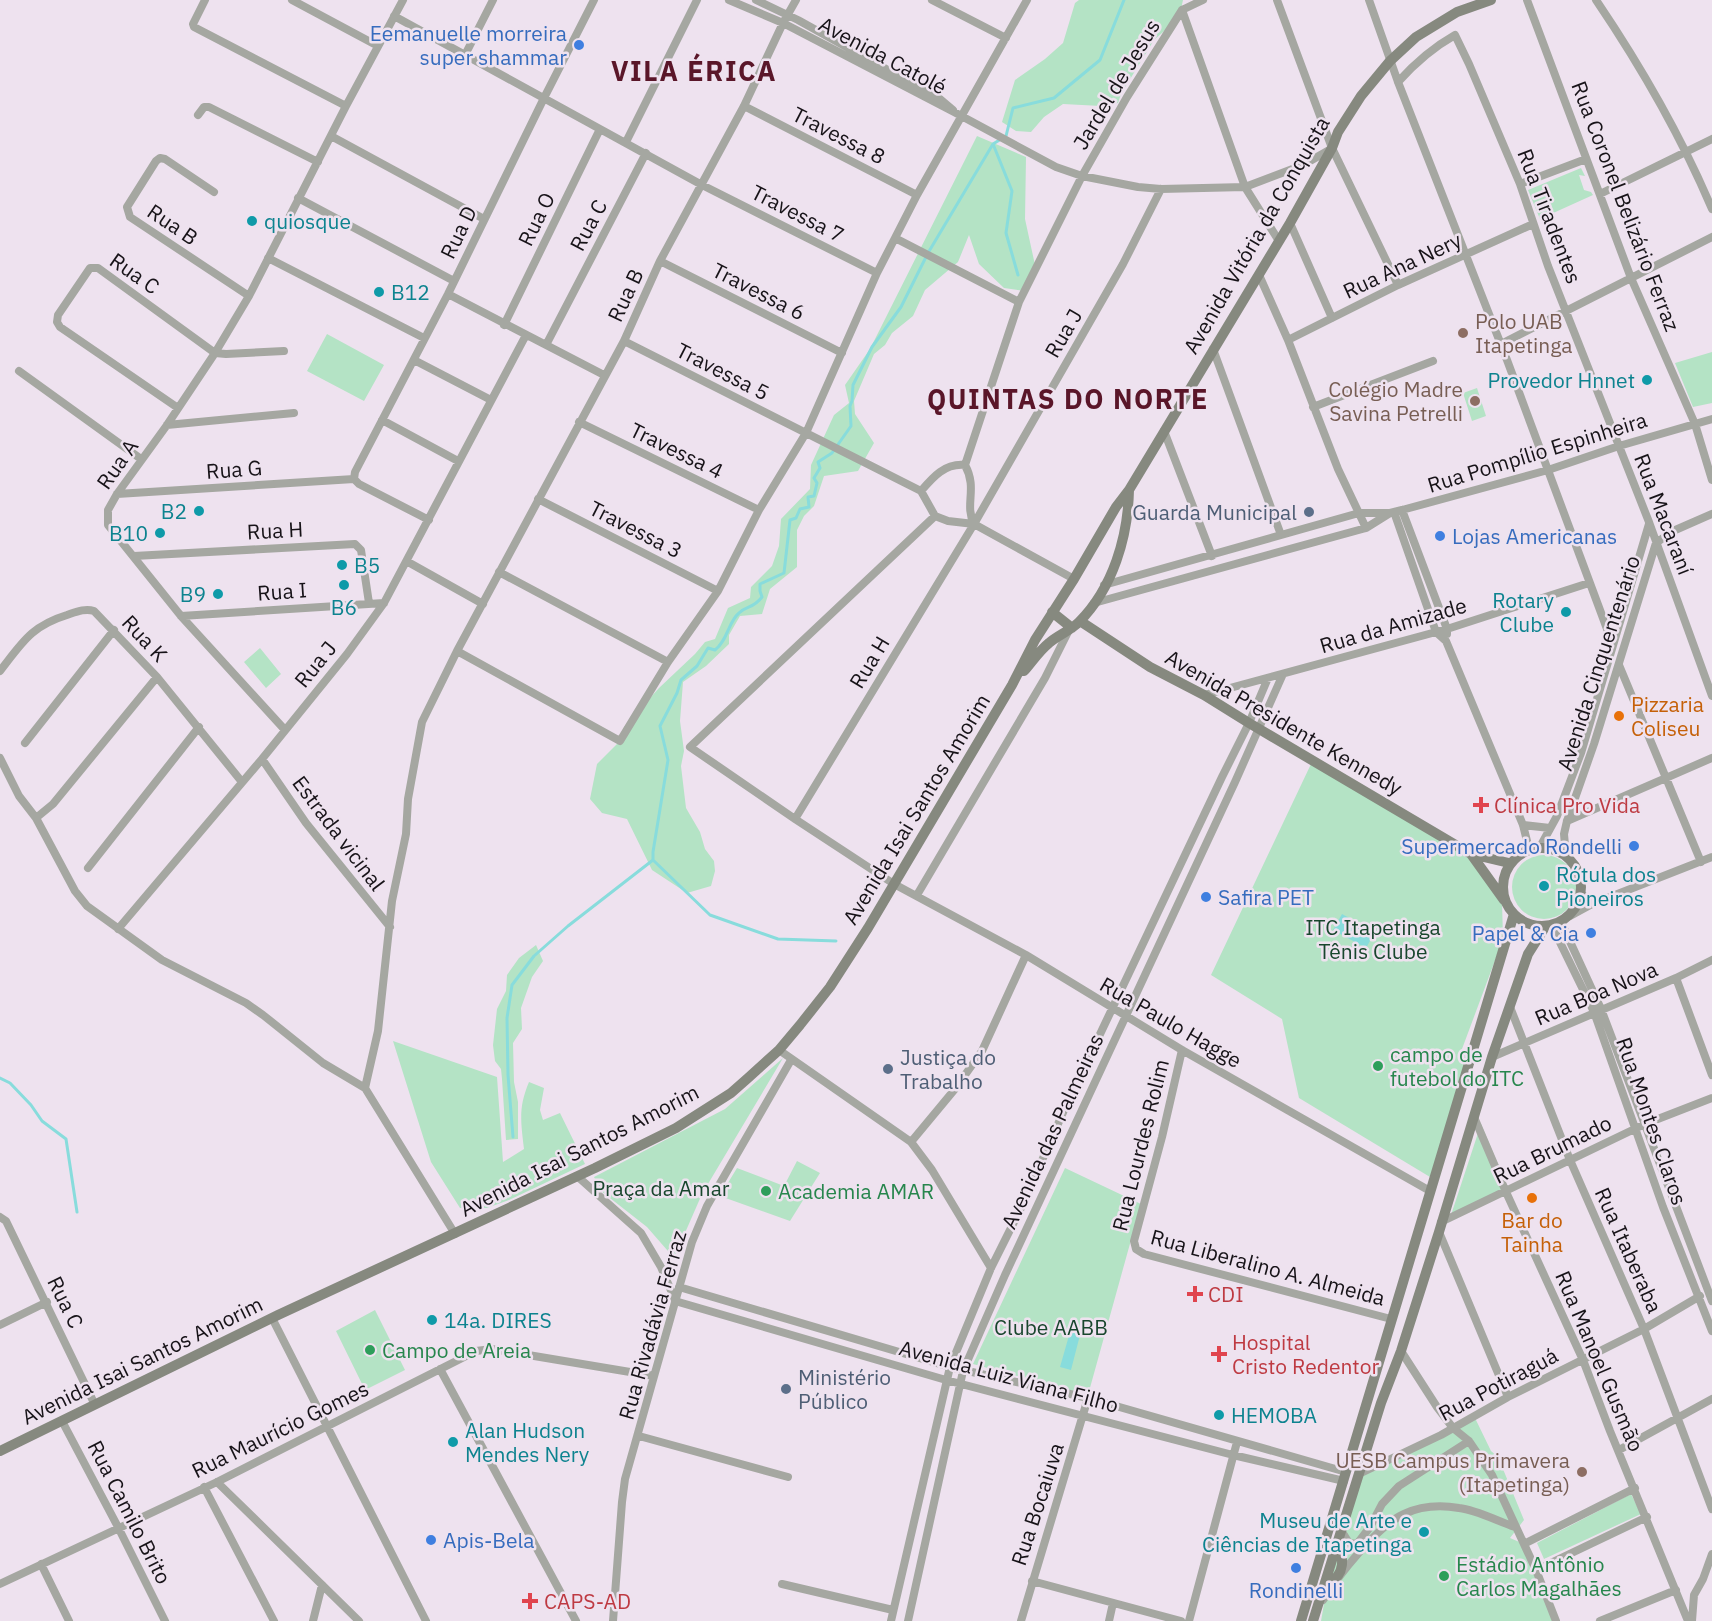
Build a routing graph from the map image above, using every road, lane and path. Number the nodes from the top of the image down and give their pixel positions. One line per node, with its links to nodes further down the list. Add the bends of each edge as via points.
1 (205, 0): 28 (street, via 193,26)
2 (292, 0): 23 (street)
3 (403, 0): 20 (street, Rua A)
4 (493, 0): 24 (street)
5 (594, 0): 27 (street, Rua D)
6 (697, 0): 36 (street)
7 (729, 0): 21 (street, Avenida Catolé)
8 (756, 0): 19 (street, Avenida Catolé)
9 (796, 0): 19 (street, Rua B)
10 (932, 0): 22 (street)
11 (1027, 0): 22 (street)
12 (1203, 0): 18 (street)
13 (1277, 0): 37 (street)
14 (1369, 0): 25 (street)
15 (1491, 0): 25 (main road, Avenida Vitória da Conquista, via 1433,25)
16 (1527, 0): 40 (street, Rua Coronel Belizário Ferraz)
17 (1596, 0): 38 (street)
18 (1182, 10): 42 (street, Jardel de Jesus); 45 (street)
19 (787, 15): 21 (street, Rua B); 30 (street, Avenida Catolé, via 940,99)
20 (394, 16): 23 (street, Rua A); 24 (street, Travessa 7)
21 (783, 23): 29 (street, Rua B); 30 (street, Avenida Catolé)
22 (1006, 38): 32 (street)
23 (378, 46): 28 (street, Rua A)
24 (465, 55): 27 (street, Travessa 7)
25 (1390, 61): 26 (street); 37 (main road, Avenida Vitória da Conquista, via 1350,113)
26 (1398, 82): 43 (street, Rua Tiradentes, via 1416,62 1455,35); 58 (street)
27 (544, 98): 33 (street, Travessa 7); 52 (street, Rua D)
28 (346, 106): 34 (street, Rua A)
29 (744, 106): 44 (street, Rua B); 49 (street, Travessa 8)
30 (954, 112): 32 (street, Avenida Catolé)
31 (198, 115): 41 (street, via 209,107)
32 (963, 116): 42 (street, Avenida Catolé, via 1056,167); 49 (street)
33 (600, 129): 36 (street, Travessa 7); 71 (street, Rua O)
34 (331, 136): 41 (street, Rua A); 52 (street)
35 (1712, 139): 38 (street)
36 (626, 142): 39 (street, Travessa 7)
37 (1332, 148): 45 (street, Avenida Catolé, via 1303,165); 53 (main road, Avenida Vitória da Conquista); 65 (street)
38 (1686, 152): 48 (street); 51 (street)
39 (646, 153): 44 (street, Travessa 7); 76 (street, Rua C)
40 (1586, 159): 43 (street); 48 (street, Rua Coronel Belizário Ferraz)
41 (318, 162): 50 (street, Rua A)
42 (1082, 176): 46 (street, Avenida Catolé); 68 (street, Jardel de Jesus)
43 (1520, 184): 54 (street, Rua Tiradentes)
44 (702, 185): 60 (street, Rua B); 61 (street, Travessa 7)
45 (1245, 187): 46 (street, Avenida Catolé); 57 (street)
46 (1161, 189): 115 (street, Rua J, via 1123,264)
47 (214, 192): 67 (street, Rua B, via 160,158 127,207 128,213)
48 (1600, 194): 63 (street, Rua Coronel Belizário Ferraz)
49 (917, 195): 56 (street)
50 (298, 198): 59 (street, Rua A); 64 (street)
51 (1712, 209)
52 (484, 219): 64 (street, Rua D)
53 (1290, 223): 57 (main road, Avenida Vitória da Conquista); 70 (street)
54 (1533, 224): 58 (street, Rua Ana Nery); 69 (street, Rua Tiradentes)
55 (1712, 237): 63 (street)
56 (895, 238): 61 (street); 68 (street)
57 (1279, 241): 62 (main road, Avenida Vitória da Conquista)
58 (1464, 255): 65 (street, Rua Ana Nery); 77 (street)
59 (268, 258): 67 (street, Rua A); 73 (street)
60 (660, 261): 75 (street, Rua B); 81 (street, Travessa 6)
61 (877, 273): 81 (street)
62 (1258, 275): 74 (street); 78 (main road, Avenida Vitória da Conquista)
63 (1631, 278): 69 (street); 93 (street, Rua Coronel Belizário Ferraz)
64 (454, 281): 66 (street, Rua D)
65 (1398, 285): 70 (street, Rua Ana Nery)
66 (448, 294): 71 (street); 73 (street, Rua D)
67 (249, 296): 80 (street, Rua A)
68 (1019, 302): 100 (street, Jardel de Jesus)
69 (1567, 310): 77 (street); 97 (street, Rua Tiradentes)
70 (1332, 318): 74 (street, Rua Ana Nery)
71 (504, 325): 72 (street)
72 (526, 335): 76 (street); 86 (street)
73 (424, 338): 82 (street, Rua D)
74 (1288, 340): 87 (street)
75 (624, 341): 85 (street, Rua B); 96 (street, Travessa 5)
76 (546, 345): 85 (street)
77 (1501, 345): 101 (street)
78 (1213, 349): 95 (main road, Avenida Vitória da Conquista); 117 (street)
79 (284, 351): 80 (street)
80 (214, 353): 88 (street, Rua A); 88 (street, Rua C, via 96,267 90,268 58,315 60,327)
81 (842, 353): 96 (street)
82 (414, 360): 86 (street); 91 (street, Rua D)
83 (1432, 361): 87 (street)
84 (19, 371): 98 (street)
85 (604, 375): 92 (street, Rua B)
86 (491, 400): 99 (street)
87 (1313, 407): 110 (street)
88 (178, 408): 94 (street, Rua A)
89 (294, 414): 94 (street)
90 (1712, 419): 93 (street, Rua Pompílio Espinheira)
91 (382, 420): 99 (street); 102 (street, Rua D)
92 (579, 422): 107 (street, Rua B); 108 (street, Travessa 4)
93 (1695, 424): 97 (street, Rua Pompílio Espinheira); 103 (street, Rua Coronel Belizário Ferraz)
94 (167, 425): 98 (street, Rua A)
95 (1163, 431): 104 (main road, Avenida Vitória da Conquista); 120 (street)
96 (806, 433): 105 (street, Travessa 5); 108 (street)
97 (1619, 446): 101 (street, Rua Pompílio Espinheira); 114 (street, Rua Macaraní)
98 (141, 459): 106 (street, Rua A)
99 (458, 461): 113 (street)
100 (965, 465): 105 (street, via 944,469); 115 (street, via 972,484 969,515)
101 (1548, 470): 109 (street, Rua Pompílio Espinheira); 124 (street)
102 (354, 479): 106 (street, Rua G); 113 (street)
103 (1712, 480)
104 (1129, 490): 123 (main road, Avenida Vitória da Conquista); 125 (main road, via 1122,546)
105 (921, 491): 112 (street)
106 (117, 494): 119 (street, Rua A, via 108,510 108,525)
107 (538, 499): 122 (street, Rua B); 126 (street, Travessa 3)
108 (759, 510): 126 (street)
109 (1395, 512): 110 (street, Rua Pompílio Espinheira); 116 (street, Rua Pompílio Espinheira); 135 (street); 137 (street)
110 (1359, 513): 116 (street); 117 (street, Rua Pompílio Espinheira)
111 (1712, 514): 118 (street, Avenida Cinquentenário)
112 (935, 516): 115 (street); 161 (street, via 690,747)
113 (429, 520): 121 (street)
114 (1649, 522): 118 (street, Rua Macaraní); 139 (street, Avenida Cinquentenário)
115 (974, 524): 123 (street); 161 (street, Rua H)
116 (1366, 528): 130 (street, Rua Pompílio Espinheira)
117 (1281, 535): 120 (street, Rua Pompílio Espinheira)
118 (1656, 543): 142 (street, Avenida Cinquentenário); 149 (street, Rua Macaraní)
119 (134, 556): 128 (street, Rua H, via 355,544 361,550); 133 (street, Rua A)
120 (1212, 556): 125 (street, Rua Pompílio Espinheira)
121 (408, 562): 129 (street, Rua J); 131 (street)
122 (499, 573): 131 (street, Rua B); 141 (street)
123 (1074, 579): 127 (main road, Avenida Vitória da Conquista)
124 (1589, 583): 135 (street, Rua da Amizade); 139 (street)
125 (1104, 585): 130 (main road)
126 (718, 591): 141 (street)
127 (1062, 597): 132 (main road, Avenida Isai Santos Amorim)
128 (369, 603): 129 (street, Rua I); 133 (street, Rua I)
129 (384, 603): 153 (street, Rua J)
130 (1094, 603): 134 (main road)
131 (483, 604): 140 (street, Rua B)
132 (1052, 612): 134 (main road, Avenida Presidente Kennedy); 147 (main road, Avenida Isai Santos Amorim)
133 (181, 615): 153 (street, Rua A)
134 (1074, 627): 147 (main road, via 1049,642); 148 (main road, Avenida Presidente Kennedy); 174 (street)
135 (1447, 629): 137 (street, Rua da Amizade); 138 (street)
136 (114, 630): 143 (street, Rua K, via 90,610 56,618 34,630); 145 (street, Rua K); 154 (street)
137 (1436, 632): 138 (street); 144 (street, Rua da Amizade)
138 (1446, 641): 163 (street)
139 (1613, 645): 164 (street, Avenida Cinquentenário, via 1574,774)
140 (457, 651): 141 (street, via 620,741); 179 (street, Rua B, via 422,722)
141 (668, 662)
142 (1619, 665): 158 (street); 162 (street, Avenida Cinquentenário)
143 (0, 671)
144 (1283, 674): 146 (street, Rua da Amizade); 152 (street, Avenida das Palmeiras)
145 (157, 677): 151 (street, Rua K); 160 (street, via 53,804)
146 (1268, 678): 148 (street, Rua da Amizade); 150 (street, Avenida das Palmeiras)
147 (1012, 685): 172 (main road, Avenida Isai Santos Amorim)
148 (1204, 695): 150 (main road, Avenida Presidente Kennedy)
149 (1712, 696)
150 (1249, 723): 152 (main road, Avenida Presidente Kennedy); 185 (street, Avenida das Palmeiras)
151 (199, 727): 159 (street, Rua K); 171 (street)
152 (1260, 729): 166 (main road, Avenida Presidente Kennedy); 187 (street, Avenida das Palmeiras)
153 (285, 730): 157 (street, Rua J)
154 (25, 743)
155 (0, 758): 160 (street)
156 (1712, 758): 158 (street)
157 (262, 759): 159 (street, Rua J); 179 (street, Estrada vicinal, via 311,830)
158 (1667, 778): 162 (street); 169 (street)
159 (242, 782): 180 (street, Rua J)
160 (36, 818): 180 (street, via 81,899)
161 (795, 819): 172 (street)
162 (1567, 821): 167 (street, Avenida Cinquentenário)
163 (1523, 825): 164 (street); 165 (street)
164 (1550, 828): 165 (street, Avenida Cinquentenário)
165 (1534, 848): 167 (main road, via 1557,850); 170 (main road)
166 (1471, 854): 170 (main road, Avenida Presidente Kennedy); 175 (main road, Avenida Presidente Kennedy)
167 (1566, 856): 173 (main road, via 1577,872)
168 (1712, 857): 169 (street)
169 (1701, 862): 176 (street)
170 (1509, 863): 175 (main road, via 1503,882)
171 (88, 868)
172 (894, 884): 174 (street, Rua Paulo Hagge); 189 (main road, Avenida Isai Santos Amorim, via 830,987)
173 (1581, 894): 176 (street); 178 (main road, via 1577,905)
174 (917, 895): 181 (street, Rua Paulo Hagge)
175 (1506, 904): 177 (main road)
176 (1592, 904): 178 (street)
177 (1514, 914): 178 (main road, via 1532,925); 202 (main road)
178 (1557, 923): 184 (main road, via 1528,954); 186 (street, Rua Montes Claros)
179 (390, 927): 194 (street, Rua B, via 379,1023)
180 (118, 929): 194 (street, via 162,960 246,1003 323,1064)
181 (1026, 955): 185 (street, Rua Paulo Hagge); 199 (street, via 982,1052)
182 (1712, 960): 183 (street, Rua Boa Nova)
183 (1676, 978): 186 (street, Rua Boa Nova); 193 (street)
184 (1510, 1007): 188 (street, Rua Itaberaba); 191 (main road)
185 (1113, 1009): 187 (street, Rua Paulo Hagge); 208 (street, Avenida das Palmeiras)
186 (1598, 1010): 188 (street, Rua Boa Nova); 197 (street, Rua Montes Claros); 198 (street, Rua Montes Claros)
187 (1125, 1016): 190 (street, Rua Paulo Hagge); 224 (street, Avenida das Palmeiras)
188 (1526, 1043): 191 (street, Rua Boa Nova); 200 (street, Rua Itaberaba)
189 (779, 1050): 192 (street); 201 (main road, Avenida Isai Santos Amorim, via 731,1093 676,1128)
190 (1182, 1050): 202 (street, Rua Paulo Hagge); 207 (street, Rua Lourdes Rolim, via 1134,1241)
191 (1492, 1057): 196 (main road)
192 (791, 1060): 199 (street); 210 (street, Rua Rivadávia Ferraz, via 707,1206)
193 (1712, 1075)
194 (365, 1088): 206 (street)
195 (1712, 1098): 197 (street, Rua Brumado)
196 (1474, 1117): 203 (street, Rua Manoel Gusmão); 205 (main road)
197 (1645, 1124): 198 (street, Rua Brumado); 209 (street, Rua Montes Claros)
198 (1636, 1128): 200 (street, Rua Brumado); 211 (street, Rua Montes Claros)
199 (910, 1142): 208 (street, via 944,1188)
200 (1570, 1160): 203 (street, Rua Brumado); 217 (street, Rua Itaberaba)
201 (577, 1176): 206 (main road, Avenida Isai Santos Amorim); 210 (street, via 641,1233)
202 (1430, 1191): 215 (main road)
203 (1506, 1192): 205 (street, Rua Brumado); 220 (street, Rua Manoel Gusmão)
204 (0, 1217): 213 (street, Rua C, via 6,1221)
205 (1440, 1227): 219 (main road); 228 (street)
206 (455, 1234): 214 (main road, Avenida Isai Santos Amorim)
207 (1136, 1249): 215 (street, Rua Liberalino A. Almeida)
208 (991, 1268): 221 (street, Avenida das Palmeiras)
209 (1710, 1290): 211 (street, Rua Potiraguá); 212 (street, Rua Montes Claros)
210 (675, 1293): 221 (street, Avenida Luiz Viana Filho); 225 (street, Rua Rivadávia Ferraz); 226 (street, Avenida Luiz Viana Filho)
211 (1698, 1297): 217 (street, Rua Potiraguá); 218 (street, Rua Montes Claros)
212 (1712, 1301)
213 (46, 1302): 216 (street); 231 (street, Rua C)
214 (272, 1318): 231 (main road, Avenida Isai Santos Amorim); 235 (street)
215 (1391, 1319): 223 (main road)
216 (0, 1325)
217 (1644, 1329): 220 (street, Rua Potiraguá); 234 (street, Rua Itaberaba)
218 (1712, 1331)
219 (1401, 1351): 223 (main road); 236 (street); 244 (main road)
220 (1583, 1360): 228 (street, Rua Potiraguá); 241 (street, Rua Manoel Gusmão)
221 (950, 1367): 224 (street, Avenida Luiz Viana Filho); 226 (street, Avenida das Palmeiras)
222 (440, 1369): 225 (street, Rua Maurício Gomes, via 476,1351 492,1349); 235 (street, Rua Maurício Gomes); 278 (street)
223 (1376, 1370): 247 (main road)
224 (963, 1371): 227 (street, Avenida das Palmeiras); 229 (street, Avenida Luiz Viana Filho)
225 (654, 1376): 237 (street, Rua Rivadávia Ferraz)
226 (946, 1380): 227 (street, Avenida Luiz Viana Filho); 243 (street, Avenida das Palmeiras)
227 (960, 1382): 232 (street, Avenida Luiz Viana Filho); 245 (street, Avenida das Palmeiras)
228 (1508, 1396): 236 (street, Rua Potiraguá)
229 (1088, 1398): 232 (street, Rua Bocaiuva); 239 (street, Avenida Luiz Viana Filho)
230 (1712, 1400): 234 (street)
231 (95, 1405): 233 (main road, Avenida Isai Santos Amorim)
232 (1084, 1415): 242 (street, Avenida Luiz Viana Filho); 263 (street, Rua Bocaiuva)
233 (62, 1420): 240 (main road, Avenida Isai Santos Amorim); 255 (street, Rua Camilo Brito)
234 (1677, 1420): 241 (street); 251 (street, Rua Itaberaba)
235 (327, 1428): 248 (street, Rua Maurício Gomes); 277 (street)
236 (1453, 1428): 238 (street); 244 (street, Rua Potiraguá)
237 (639, 1436): 246 (street); 279 (street, Rua Rivadávia Ferraz, via 622,1502)
238 (1469, 1441): 252 (street, via 1399,1486); 256 (street, via 1492,1475)
239 (1237, 1442): 242 (street); 247 (street, Avenida Luiz Viana Filho)
240 (0, 1450)
241 (1618, 1450): 250 (street, Rua Manoel Gusmão)
242 (1233, 1455): 247 (street, Avenida Luiz Viana Filho); 285 (street)
243 (926, 1471): 245 (street); 271 (street, Avenida das Palmeiras)
244 (1361, 1473): 257 (main road)
245 (940, 1474): 281 (street, Avenida das Palmeiras)
246 (788, 1477)
247 (1343, 1481): 264 (main road, via 1319,1573); 286 (main road)
248 (217, 1482): 249 (street, Rua Maurício Gomes); 267 (street)
249 (204, 1487): 255 (street, Rua Maurício Gomes); 274 (street)
250 (1635, 1488): 253 (street, Rua Manoel Gusmão); 258 (street)
251 (1712, 1509)
252 (1379, 1510): 254 (street); 257 (street, via 1357,1544)
253 (1647, 1517): 261 (street); 268 (street, Rua Manoel Gusmão)
254 (1390, 1523): 256 (street, via 1404,1514 1433,1506 1461,1508); 262 (street)
255 (118, 1527): 260 (street, Rua Maurício Gomes); 273 (street, Rua Camilo Brito)
256 (1515, 1527): 258 (street)
257 (1341, 1537): 262 (main road, via 1342,1568); 264 (main road)
258 (1524, 1544): 261 (street)
259 (1712, 1554): 290 (street, via 1694,1594)
260 (41, 1564): 265 (street, Rua Maurício Gomes); 272 (street)
261 (1536, 1570): 288 (street)
262 (1338, 1577): 264 (main road); 270 (street)
263 (1032, 1581): 269 (street); 282 (street, Rua Bocaiuva)
264 (1326, 1582): 270 (main road)
265 (0, 1584)
266 (782, 1584): 271 (street)
267 (322, 1585): 275 (street); 276 (street)
268 (1676, 1590): 289 (street); 290 (street, Rua Manoel Gusmão)
269 (1113, 1603): 283 (street); 284 (street)
270 (1317, 1609): 287 (main road)
271 (893, 1610): 280 (street, Avenida das Palmeiras)
272 (69, 1621)
273 (165, 1621)
274 (274, 1621)
275 (313, 1621)
276 (359, 1621)
277 (426, 1621)
278 (576, 1621)
279 (613, 1621)
280 (891, 1621)
281 (908, 1621)
282 (1021, 1621)
283 (1108, 1621)
284 (1181, 1621)
285 (1189, 1621)
286 (1301, 1621)
287 (1313, 1621)
288 (1556, 1621)
289 (1600, 1621)
290 (1690, 1621)

